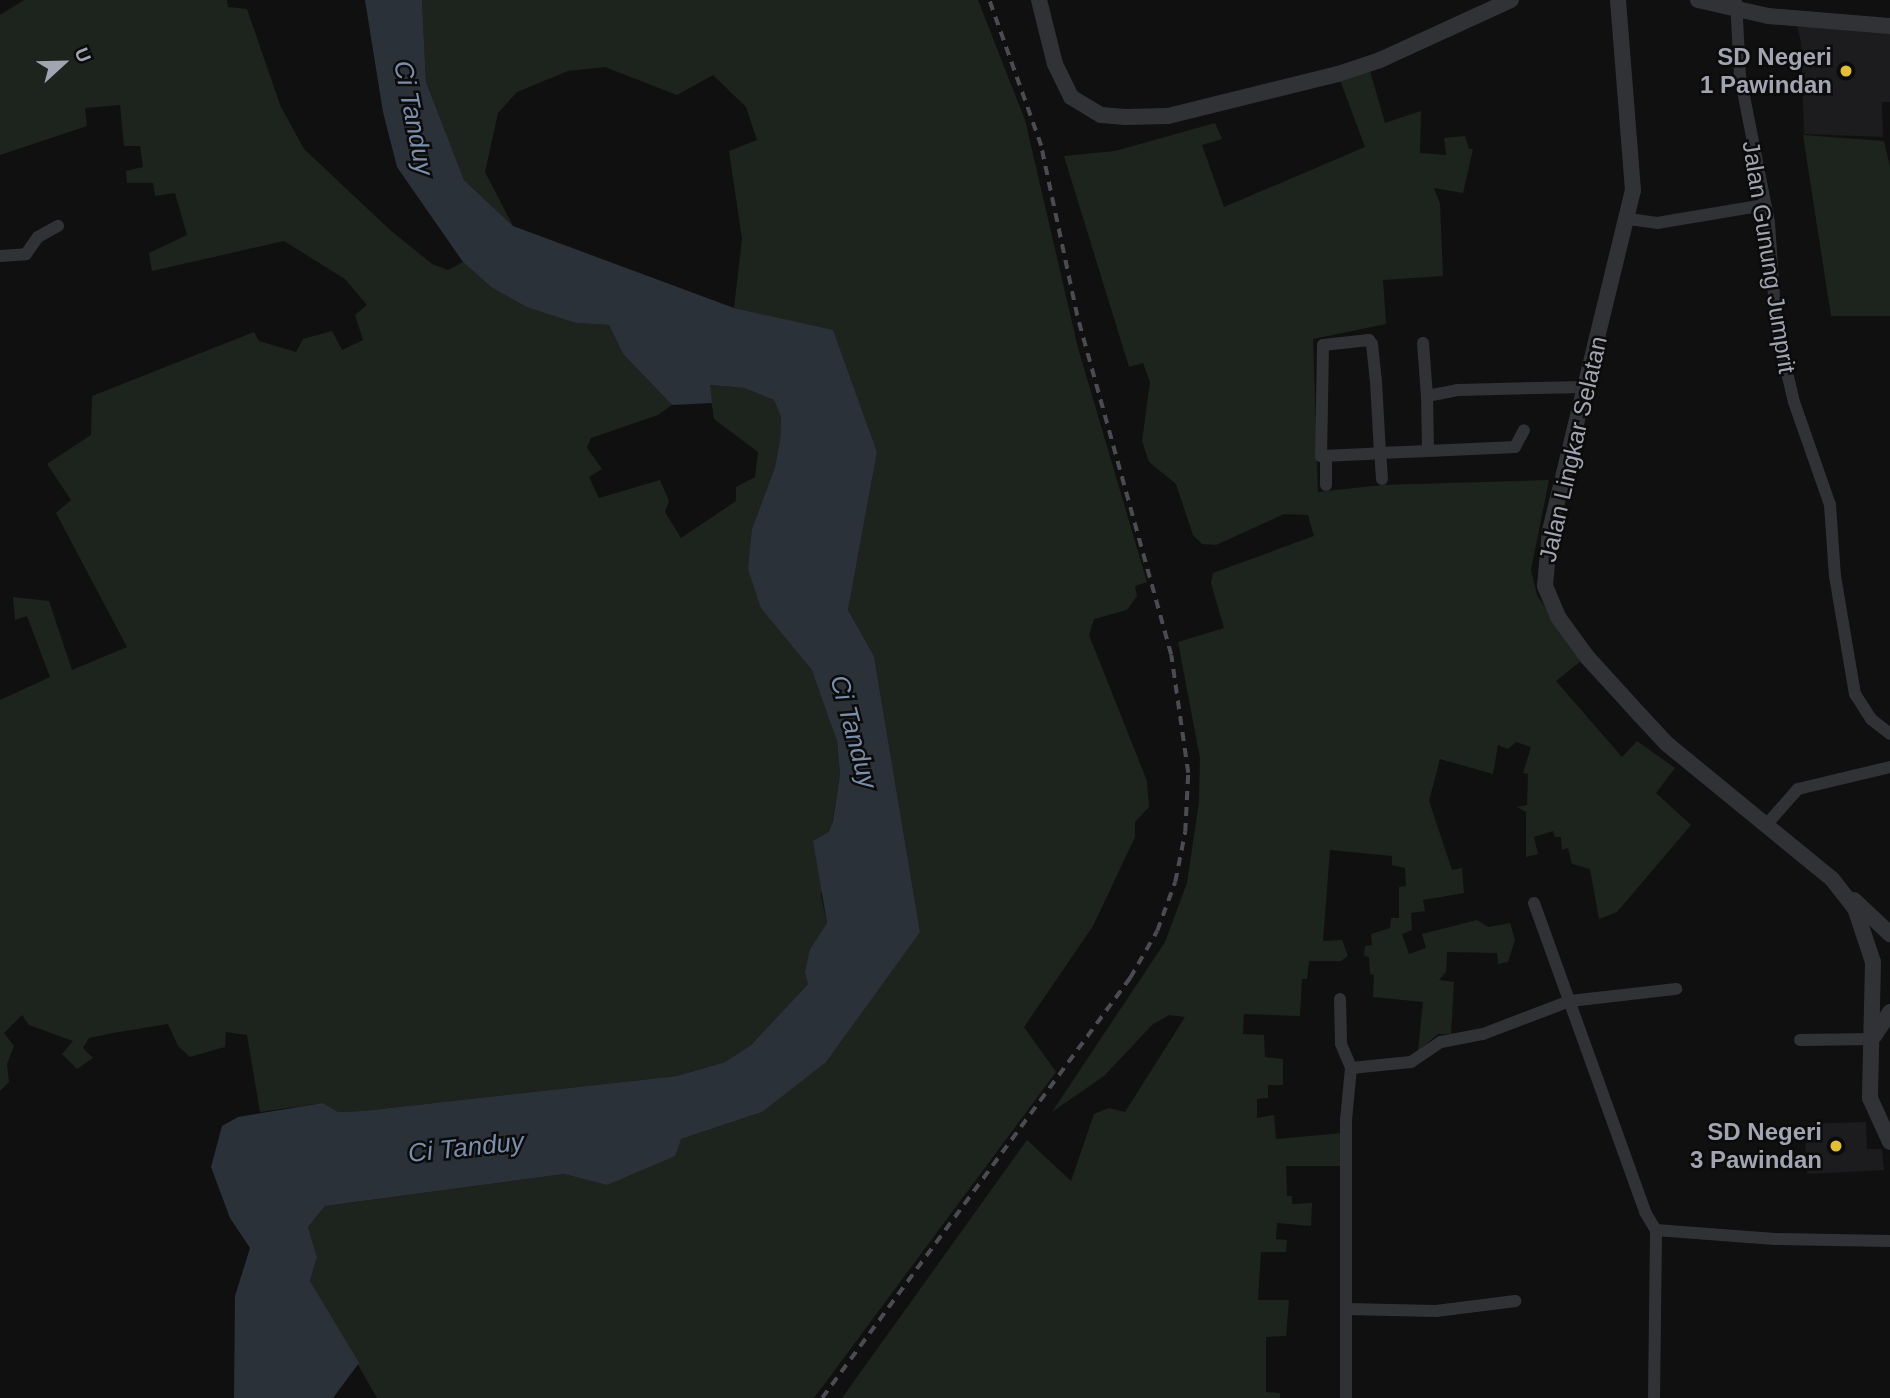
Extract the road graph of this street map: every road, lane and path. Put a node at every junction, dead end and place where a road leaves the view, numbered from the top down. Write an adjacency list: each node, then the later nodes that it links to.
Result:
1 (1039, 0): 2 (street)
2 (1511, 0)
3 (1618, 0): 8 (street, Jalan Lingkar Selatan)
4 (1698, 0): 5 (street)
5 (1736, 6): 6 (street); 7 (street, Jalan Gunung Jumprit)
6 (1890, 26)
7 (1765, 205): 8 (street); 20 (street, Jalan Gunung Jumprit)
8 (1629, 219): 12 (street, Jalan Lingkar Selatan)
9 (58, 226): 10 (street)
10 (0, 256)
11 (1423, 343): 13 (street)
12 (1584, 387): 13 (street); 22 (street, Jalan Lingkar Selatan)
13 (1427, 396): 15 (street)
14 (1524, 430): 15 (street)
15 (1428, 451): 16 (street)
16 (1380, 453): 17 (street); 17 (street); 18 (street)
17 (1326, 456): 19 (street)
18 (1382, 479)
19 (1326, 485)
20 (1890, 734)
21 (1890, 767): 22 (street)
22 (1766, 825): 23 (street, Jalan Lingkar Selatan)
23 (1844, 892): 25 (street); 30 (street, Jalan Lingkar Selatan)
24 (1534, 903): 28 (street)
25 (1890, 934)
26 (1676, 989): 28 (street)
27 (1340, 999): 32 (street)
28 (1570, 1001): 32 (street); 34 (street)
29 (1890, 1012): 30 (street)
30 (1872, 1039): 31 (street); 33 (street, Jalan Lingkar Selatan)
31 (1800, 1040)
32 (1350, 1068): 37 (street)
33 (1890, 1142)
34 (1656, 1230): 35 (street); 39 (street)
35 (1890, 1241)
36 (1515, 1301): 37 (street)
37 (1346, 1309): 38 (street)
38 (1346, 1398)
39 (1654, 1398)

